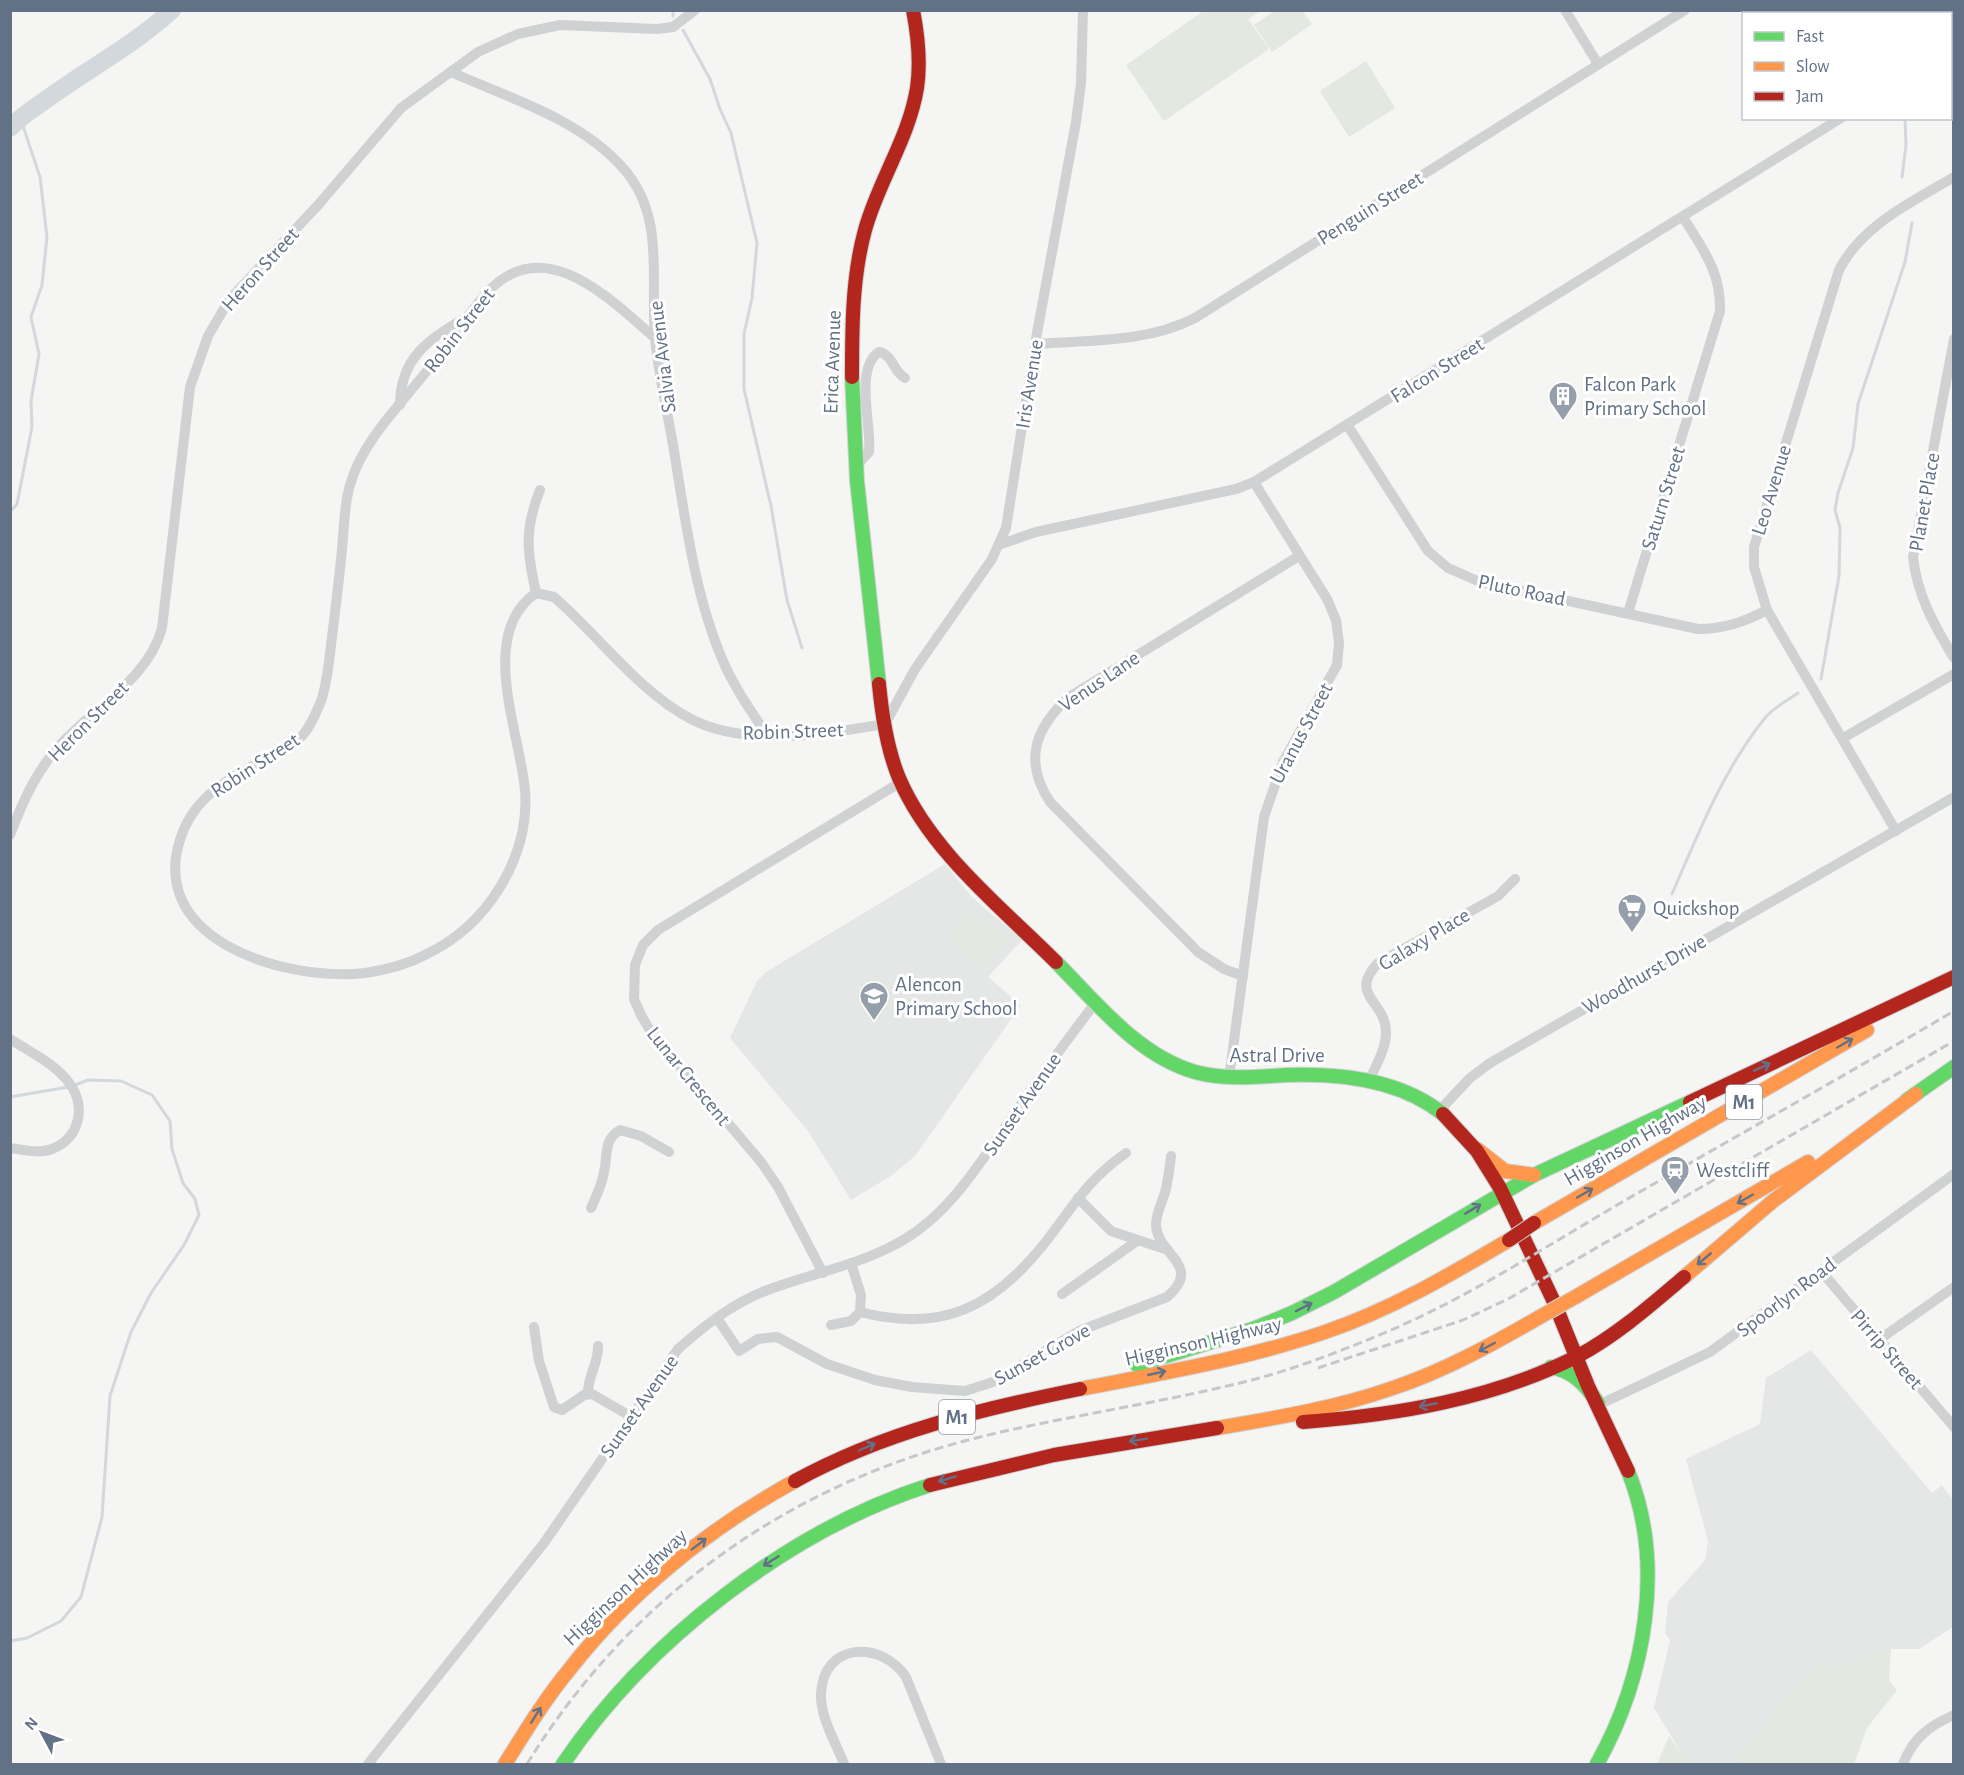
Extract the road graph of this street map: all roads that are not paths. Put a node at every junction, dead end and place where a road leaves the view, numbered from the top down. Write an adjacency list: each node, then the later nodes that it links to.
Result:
1 (695, 10): 7 (street, Heron Street)
2 (913, 10): 18 (main road, Erica Avenue)
3 (1083, 10): 14 (street, Iris Avenue)
4 (1565, 10): 6 (street)
5 (1685, 10): 6 (street, Penguin Street)
6 (1598, 64): 14 (street, Penguin Street)
7 (451, 72): 12 (street, Salvia Avenue); 34 (street, Heron Street)
8 (1833, 121): 10 (street, Falcon Street)
9 (1953, 177): 24 (street, Leo Avenue)
10 (1683, 217): 17 (street, Falcon Street); 25 (street, Saturn Street)
11 (470, 315): 12 (street, Robin Street); 16 (street, Robin Street); 16 (street)
12 (655, 338): 29 (street, Salvia Avenue)
13 (1953, 339): 26 (street, Planet Place)
14 (1035, 344): 21 (street, Iris Avenue)
15 (905, 378): 18 (street)
16 (400, 405): 23 (street, Robin Street)
17 (1348, 426): 19 (street, Falcon Street); 25 (street, Pluto Road)
18 (855, 467): 28 (main road, Erica Avenue)
19 (1254, 482): 21 (street, Falcon Street); 22 (street, Uranus Street)
20 (540, 490): 23 (street)
21 (1001, 544): 28 (street, Iris Avenue)
22 (1299, 556): 36 (street, Uranus Street); 36 (street, Venus Lane)
23 (536, 593): 29 (street, Robin Street)
24 (1767, 610): 25 (street, Pluto Road); 30 (street, Leo Avenue)
25 (1628, 613)
26 (1953, 658)
27 (1953, 674): 30 (street)
28 (885, 724): 29 (street, Robin Street); 31 (main road, Astral Drive)
29 (767, 735)
30 (1843, 738): 33 (street, Leo Avenue)
31 (901, 782): 38 (main road, Astral Drive); 59 (street, Lunar Crescent)
32 (1953, 797): 33 (street, Woodhurst Drive)
33 (1896, 831): 44 (street, Woodhurst Drive)
34 (10, 835)
35 (1515, 879): 42 (street, Galaxy Place)
36 (1243, 976): 41 (street, Uranus Street)
37 (1953, 978): 51 (main road, one-way to 37); 72 (main road, Higginson Highway / M1, one-way to 37, bridge)
38 (1096, 1002): 41 (main road, Astral Drive); 57 (street, Sunset Avenue)
39 (10, 1039): 45 (street)
40 (1953, 1067): 43 (main road)
41 (1229, 1078): 42 (main road, Astral Drive)
42 (1369, 1082): 44 (main road, Astral Drive)
43 (1916, 1094): 68 (main road, one-way to 68); 74 (main road, one-way to 74, bridge)
44 (1439, 1111): 46 (main road, Astral Drive)
45 (10, 1148)
46 (1477, 1149): 51 (main road); 52 (main road, Astral Drive)
47 (669, 1152): 54 (street)
48 (1126, 1153): 53 (street)
49 (1171, 1156): 56 (street, Sunset Grove)
50 (1953, 1174): 58 (street, Spoorlyn Road)
51 (1534, 1175): 52 (main road)
52 (1501, 1192): 68 (main road, Astral Drive); 72 (main road, one-way to 52)
53 (1078, 1198): 55 (street); 62 (street)
54 (591, 1209)
55 (1137, 1241): 56 (street); 61 (street)
56 (1168, 1250): 63 (street, Sunset Grove)
57 (851, 1263): 59 (street, Sunset Avenue); 62 (street)
58 (1821, 1271): 66 (street, Pirrip Street); 71 (street, Spoorlyn Road)
59 (824, 1273): 63 (street, Sunset Avenue)
60 (1953, 1287): 66 (street)
61 (1062, 1294)
62 (860, 1312): 64 (street)
63 (717, 1318): 73 (street, Sunset Avenue)
64 (831, 1325)
65 (534, 1327): 70 (street)
66 (1880, 1339): 75 (street, Pirrip Street)
67 (598, 1346): 70 (street)
68 (1578, 1355): 69 (main road); 71 (main road, Astral Drive)
69 (1551, 1368): 71 (main road); 74 (main road, one-way to 74)
70 (588, 1394): 73 (street)
71 (1602, 1402): 76 (main road); 76 (main road)
72 (988, 1408): 79 (main road, Higginson Highway / M1, one-way to 72)
73 (630, 1416): 78 (street, Sunset Avenue)
74 (1219, 1426): 80 (main road, one-way to 80)
75 (1953, 1427)
76 (1634, 1485): 83 (main road)
77 (1953, 1715): 84 (street)
78 (368, 1764)
79 (505, 1764)
80 (563, 1764)
81 (844, 1764): 82 (street)
82 (941, 1764)
83 (1597, 1764)
84 (1903, 1764)

